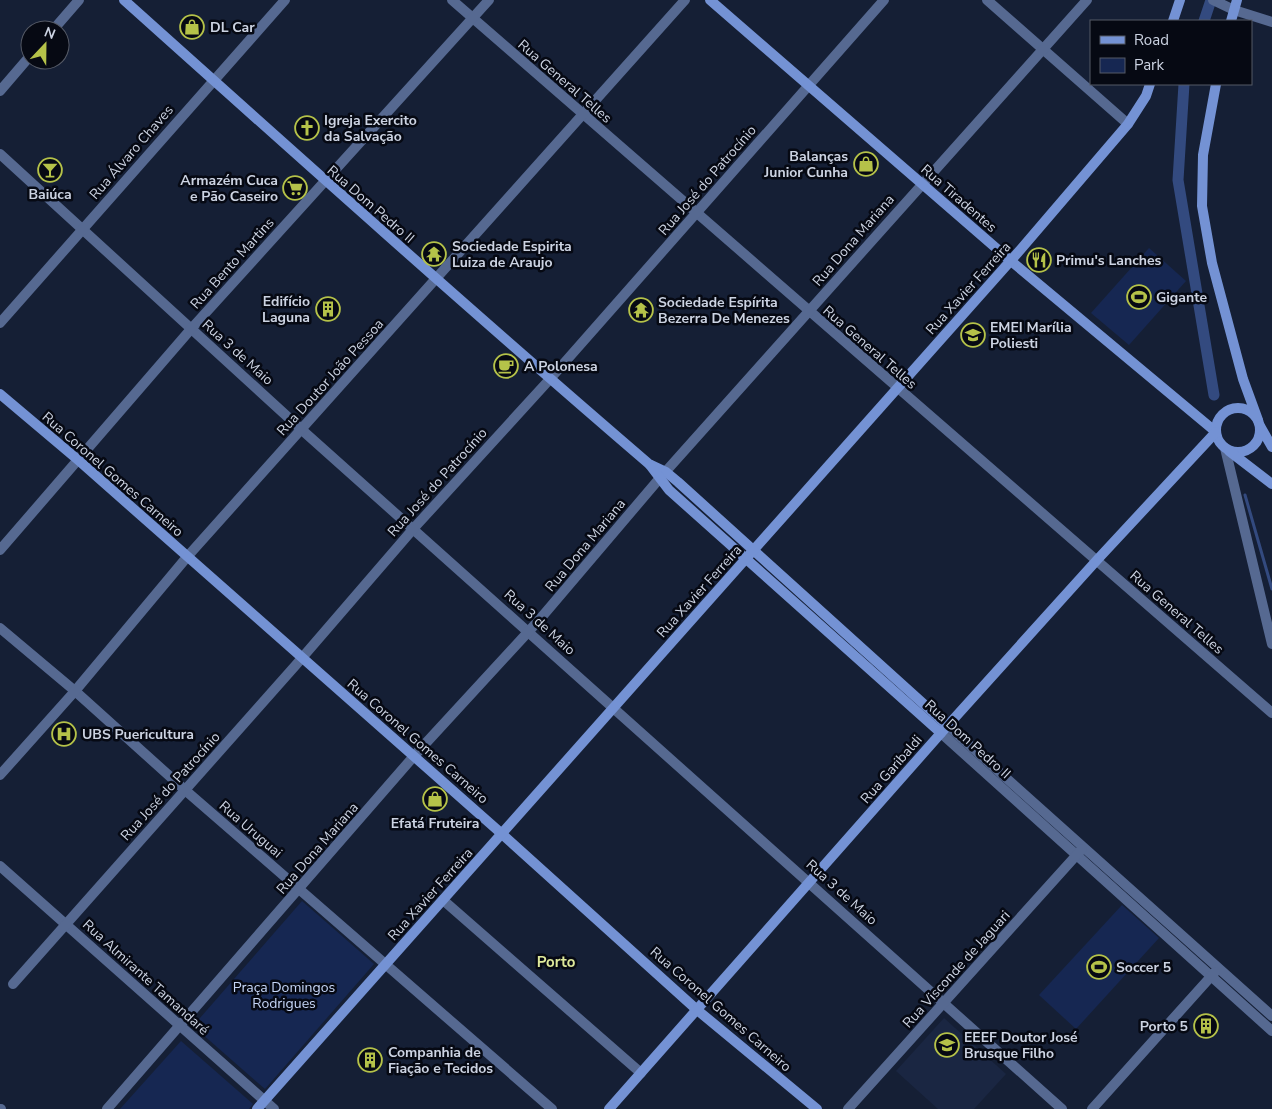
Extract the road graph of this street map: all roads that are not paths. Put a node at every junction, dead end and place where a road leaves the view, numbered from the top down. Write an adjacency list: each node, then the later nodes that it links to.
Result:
1 (79, 0): 15 (street)
2 (124, 0): 21 (street, Rua Dom Pedro II)
3 (284, 0): 21 (street, Rua Álvaro Chaves)
4 (452, 0): 14 (street, Rua General Telles)
5 (489, 0): 14 (street, Rua Bento Martins)
6 (685, 0): 26 (street, Rua Doutor João Pessoa)
7 (710, 0): 24 (street, Rua Tiradentes)
8 (884, 0): 24 (street, Rua José do Patrocínio)
9 (987, 0): 19 (street)
10 (1086, 0): 19 (street, Rua Dona Mariana)
11 (1180, 0): 16 (street)
12 (1216, 2): 13 (street)
13 (1236, 5): 17 (street); 18 (street)
14 (473, 18): 26 (street, Rua General Telles); 29 (street, Rua Bento Martins)
15 (62, 20)
16 (1173, 20)
17 (1231, 20)
18 (1272, 22)
19 (1043, 50): 27 (street); 30 (street, Rua Dona Mariana)
20 (20, 68): 25 (street)
21 (213, 80): 29 (street, Rua Dom Pedro II); 32 (street, Rua Álvaro Chaves)
22 (1150, 85): 27 (street, Rua Xavier Ferreira)
23 (1216, 85): 41 (street)
24 (808, 86): 30 (street, Rua Tiradentes); 31 (street, Rua José do Patrocínio)
25 (0, 91)
26 (582, 115): 31 (street, Rua General Telles); 34 (street, Rua Doutor João Pessoa)
27 (1128, 124): 33 (street, Rua Xavier Ferreira)
28 (0, 154): 32 (street, Rua 3 de Maio)
29 (325, 181): 34 (street, Rua Dom Pedro II); 37 (street, Rua Bento Martins)
30 (921, 184): 33 (street, Rua Tiradentes); 35 (street, Rua Dona Mariana)
31 (696, 214): 35 (street, Rua General Telles); 38 (street, Rua José do Patrocínio)
32 (82, 229): 36 (street, Rua Álvaro Chaves); 37 (street, Rua 3 de Maio)
33 (1010, 261): 39 (street, Rua Xavier Ferreira); 43 (street, Rua Tiradentes)
34 (436, 278): 38 (street, Rua Dom Pedro II); 42 (street, Rua Doutor João Pessoa)
35 (809, 311): 39 (street, Rua General Telles); 47 (street, Rua Dona Mariana)
36 (0, 323)
37 (191, 328): 42 (street, Rua 3 de Maio); 45 (street, Rua Bento Martins)
38 (550, 379): 47 (street, Rua Dom Pedro II); 50 (street, Rua José do Patrocínio)
39 (897, 389): 52 (street, Rua Xavier Ferreira); 55 (street, Rua General Telles)
40 (0, 394): 45 (street, Rua Coronel Gomes Carneiro)
41 (1259, 423): 43 (street); 43 (street); 44 (street)
42 (302, 430): 50 (street, Rua 3 de Maio); 53 (street, Rua Doutor João Pessoa)
43 (1222, 443): 46 (street, Rua Tiradentes); 55 (street, Rua Garibaldi); 58 (street)
44 (1272, 447)
45 (77, 459): 51 (street, Rua Bento Martins); 53 (street, Rua Coronel Gomes Carneiro)
46 (1253, 470): 48 (street); 49 (street, Rua Tiradentes)
47 (663, 476): 52 (street, Rua Dom Pedro II); 54 (street, Rua Dom Pedro II); 57 (street, Rua Dona Mariana)
48 (1272, 476)
49 (1272, 484)
50 (414, 528): 57 (street, Rua 3 de Maio); 59 (street, Rua José do Patrocínio)
51 (0, 550)
52 (754, 550): 54 (street, Rua Xavier Ferreira); 61 (street, Rua Dom Pedro II)
53 (187, 557): 59 (street, Rua Coronel Gomes Carneiro); 60 (street, Rua Doutor João Pessoa)
54 (746, 559): 61 (street, Rua Dom Pedro II); 62 (street, Rua Xavier Ferreira)
55 (1096, 560): 63 (street, Rua General Telles); 64 (street, Rua Garibaldi)
56 (0, 628): 60 (street, Rua Uruguai)
57 (529, 631): 62 (street, Rua 3 de Maio); 65 (street, Rua Dona Mariana)
58 (1272, 644)
59 (302, 658): 65 (street, Rua Coronel Gomes Carneiro); 67 (street, Rua José do Patrocínio)
60 (75, 691): 66 (street, Rua Doutor João Pessoa); 67 (street, Rua Uruguai)
61 (914, 702): 64 (street, Rua Dom Pedro II)
62 (614, 708): 68 (street, Rua Xavier Ferreira); 71 (street, Rua 3 de Maio)
63 (1272, 713)
64 (944, 730): 69 (street, Rua Dom Pedro II); 71 (street, Rua Garibaldi)
65 (414, 756): 68 (street, Rua Coronel Gomes Carneiro); 72 (street, Rua Dona Mariana)
66 (0, 775)
67 (185, 790): 72 (street, Rua Uruguai); 74 (street, Rua José do Patrocínio)
68 (502, 834): 73 (street, Rua Xavier Ferreira); 79 (street, Rua Coronel Gomes Carneiro)
69 (1080, 851): 76 (street, Rua Dom Pedro II); 78 (street, Rua Visconde de Jaguari)
70 (0, 866): 74 (street, Rua Almirante Tamandaré)
71 (811, 882): 78 (street, Rua 3 de Maio); 79 (street, Rua Garibaldi)
72 (300, 889): 75 (street, Rua Uruguai); 81 (street, Rua Dona Mariana)
73 (443, 900): 75 (street, Rua Xavier Ferreira); 83 (street)
74 (66, 924): 77 (street, Rua José do Patrocínio); 81 (street, Rua Almirante Tamandaré)
75 (386, 964): 84 (street, Rua Xavier Ferreira); 88 (street, Rua Uruguai)
76 (1215, 972): 80 (street, Rua Dom Pedro II); 82 (street, Rua Dom Pedro II); 93 (street)
77 (13, 984)
78 (944, 1003): 91 (street, Rua Visconde de Jaguari); 92 (street, Rua 3 de Maio)
79 (696, 1009): 83 (street, Rua Garibaldi); 90 (street, Rua Coronel Gomes Carneiro)
80 (1272, 1016)
81 (180, 1026): 84 (street, Rua Almirante Tamandaré); 85 (street, Rua Dona Mariana)
82 (1272, 1031)
83 (641, 1073): 89 (street, Rua Garibaldi)
84 (265, 1101): 86 (street, Rua Xavier Ferreira); 87 (street, Rua Almirante Tamandaré)
85 (108, 1109)
86 (257, 1109)
87 (274, 1109)
88 (552, 1109)
89 (609, 1109)
90 (817, 1109)
91 (848, 1109)
92 (1062, 1109)
93 (1092, 1109)

